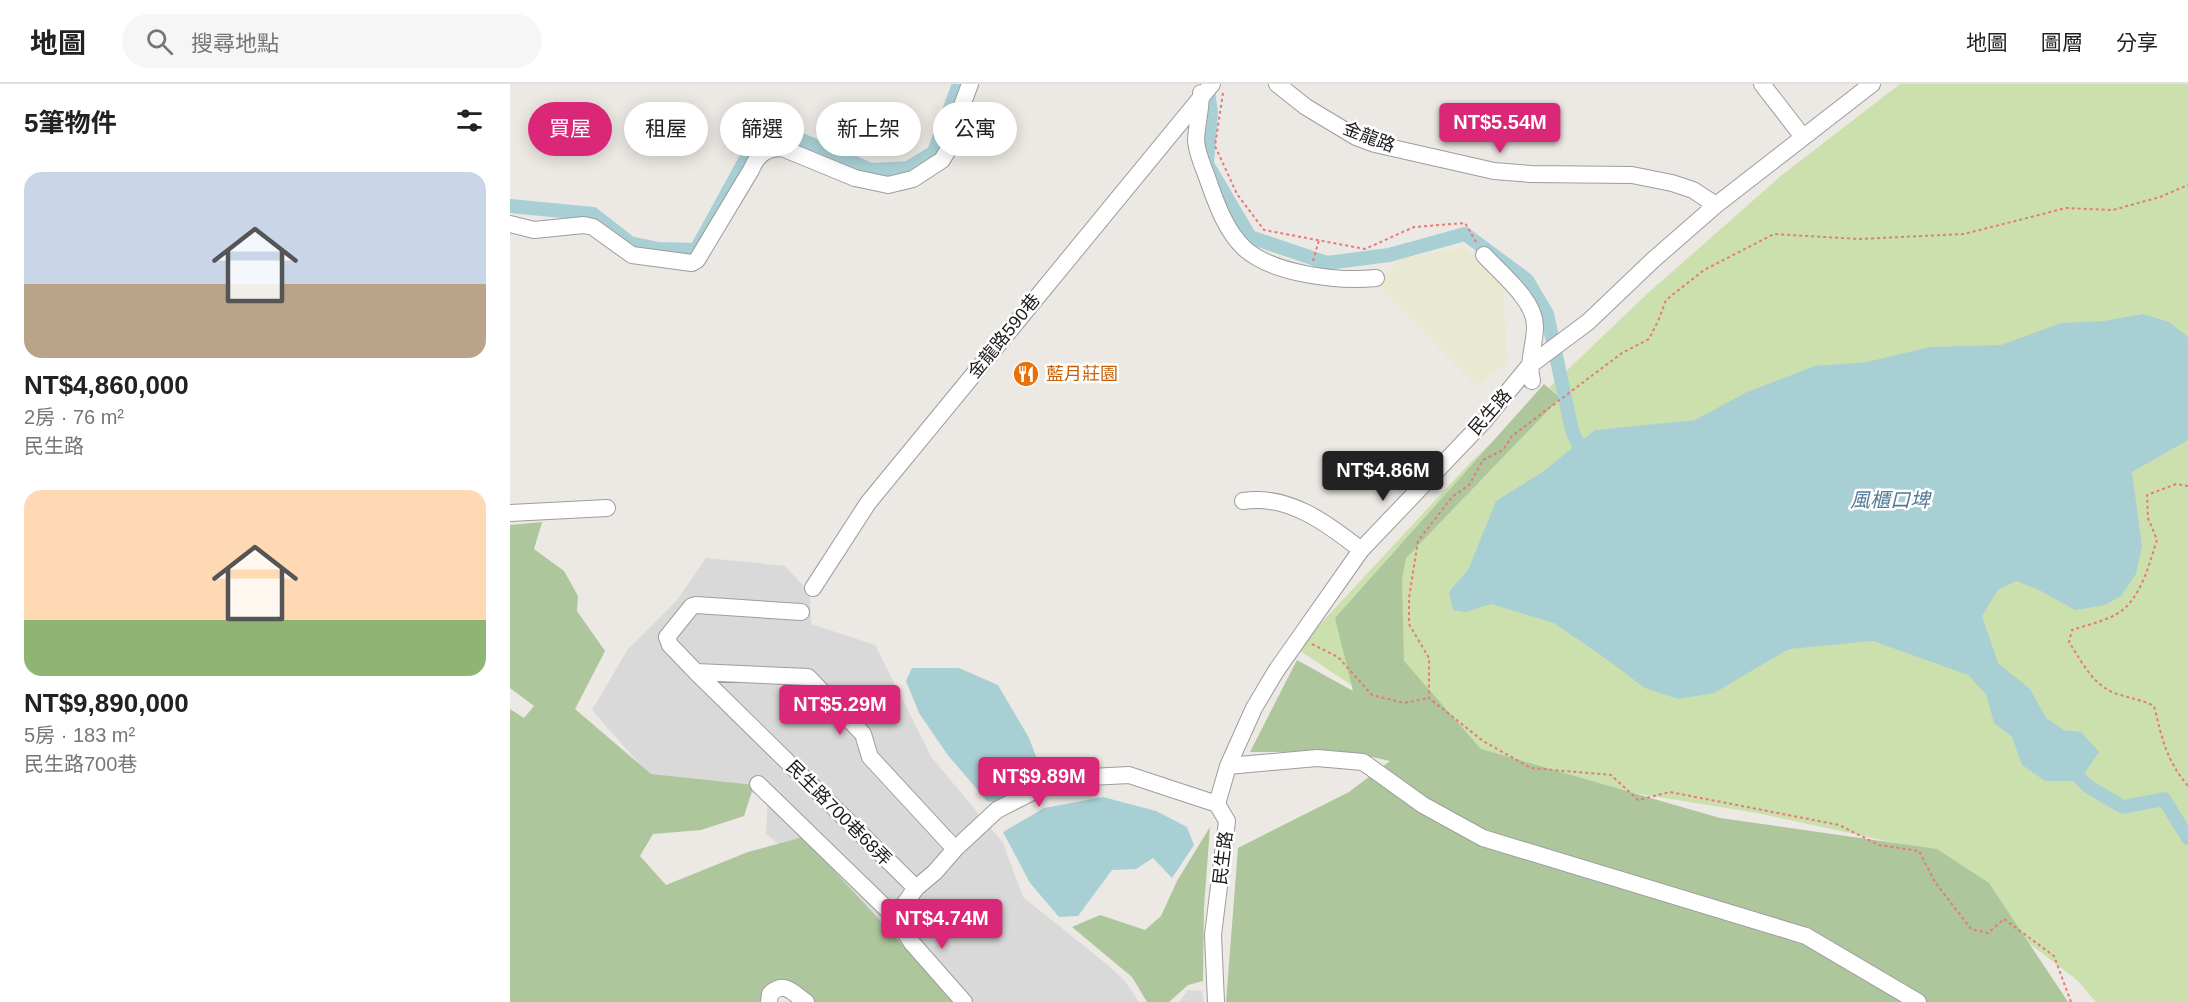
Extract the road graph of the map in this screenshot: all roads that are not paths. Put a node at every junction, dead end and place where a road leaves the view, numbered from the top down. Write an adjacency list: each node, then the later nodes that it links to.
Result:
1 (970, 84): 8 (street)
2 (1277, 84): 7 (street, 金龍路)
3 (1762, 84): 6 (street)
4 (1872, 84): 6 (street, 民生路)
5 (1205, 89): 10 (street); 16 (street, 金龍路590巷)
6 (1803, 136): 7 (street, 民生路)
7 (1716, 205): 11 (street, 民生路)
8 (510, 224)
9 (1484, 255): 11 (street)
10 (1376, 278)
11 (1531, 374): 15 (street, 民生路)
12 (1243, 501): 15 (street)
13 (607, 508): 14 (street)
14 (510, 513)
15 (1360, 550): 19 (street, 民生路)
16 (813, 588)
17 (801, 612): 18 (street, 民生路700巷68弄)
18 (696, 672): 22 (street); 23 (street, 民生路700巷68弄)
19 (1228, 766): 21 (street, 民生路); 29 (street)
20 (758, 784): 24 (street)
21 (1217, 804): 22 (street); 28 (street, 民生路)
22 (955, 849): 23 (street)
23 (916, 888): 24 (street)
24 (895, 917): 27 (street)
25 (769, 1002): 26 (street)
26 (806, 1002)
27 (964, 1002)
28 (1216, 1002)
29 (1918, 1002)

